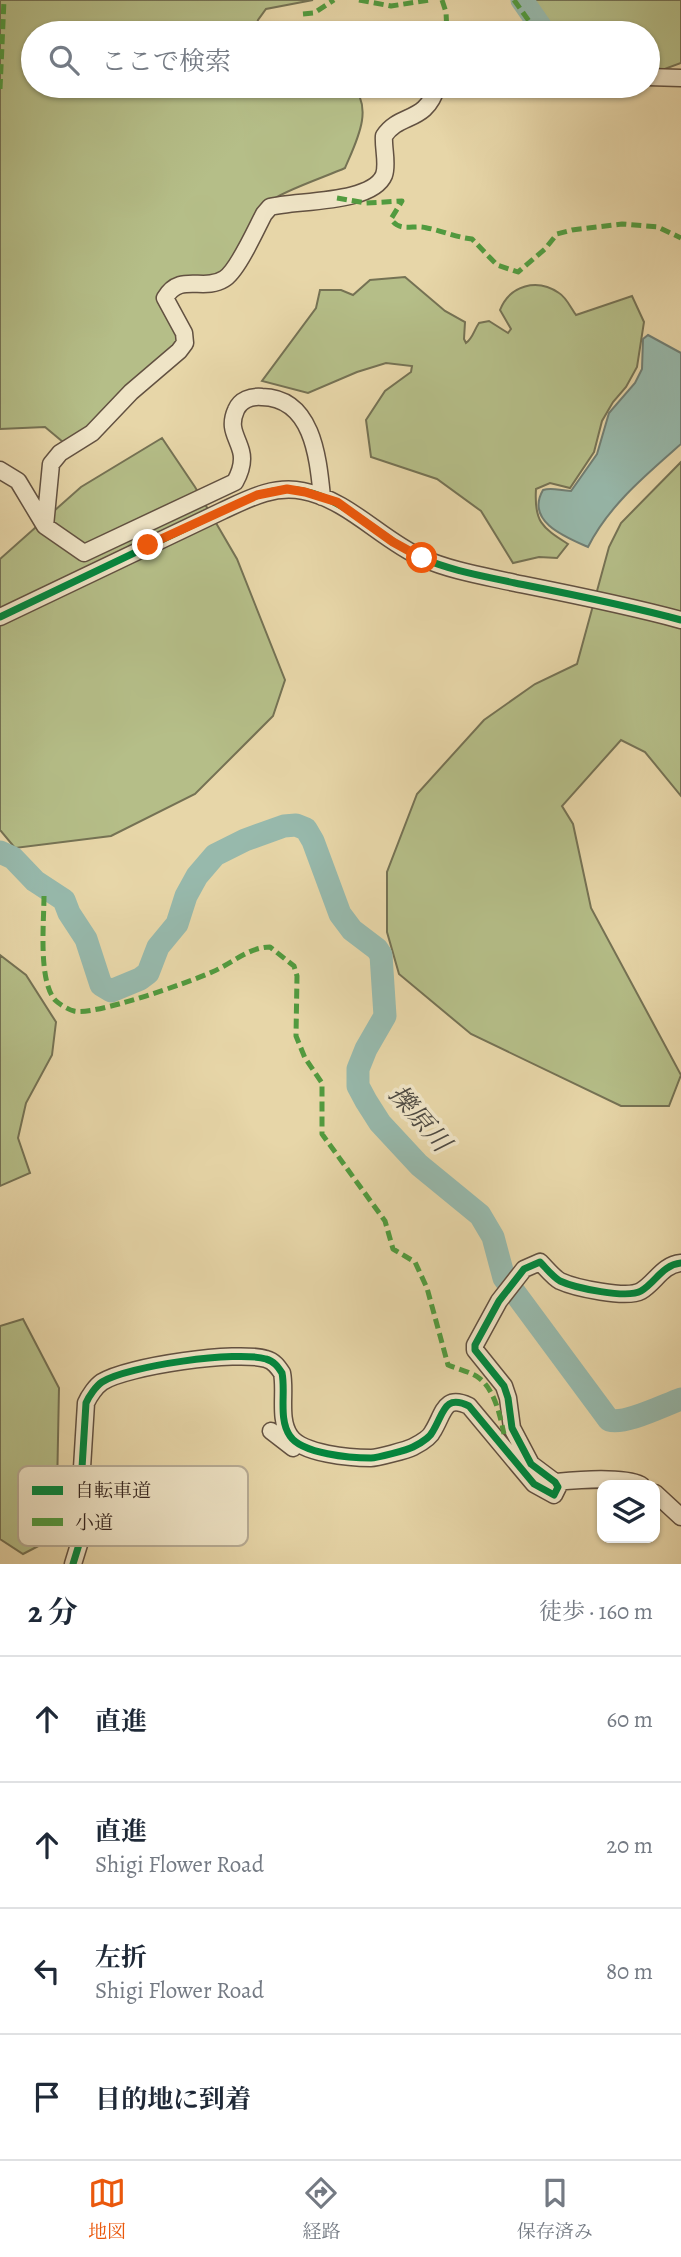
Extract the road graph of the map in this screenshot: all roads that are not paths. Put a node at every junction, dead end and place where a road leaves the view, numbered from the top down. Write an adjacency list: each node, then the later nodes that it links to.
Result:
1 (660, 77): 2 (street)
2 (681, 78)
3 (432, 98): 6 (street)
4 (0, 470): 6 (street)
5 (322, 497): 6 (street); 7 (street); 8 (street)
6 (45, 526)
7 (0, 617)
8 (681, 621)
9 (681, 1263): 14 (street)
10 (271, 1431): 11 (street)
11 (335, 1455): 12 (street); 14 (street)
12 (82, 1466)
13 (597, 1481): 14 (street)
14 (555, 1482)
15 (660, 1498): 16 (street)
16 (681, 1517)
17 (79, 1546): 18 (street)
18 (73, 1564)

